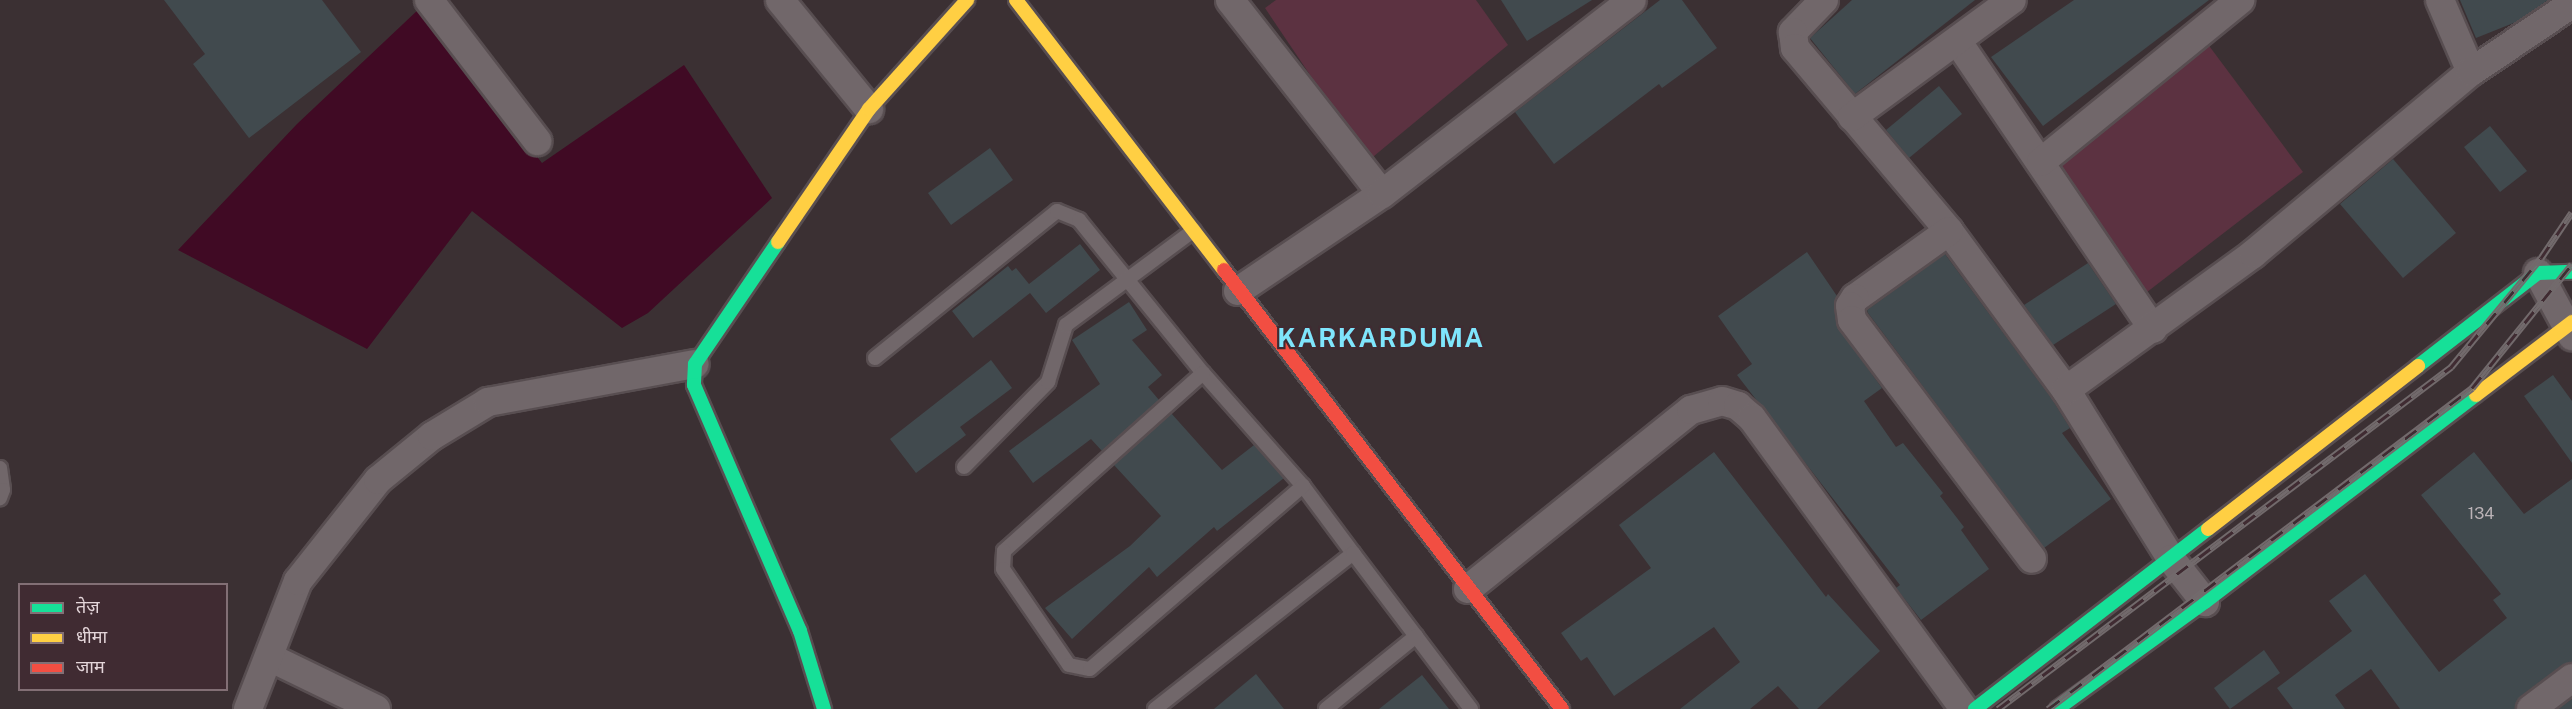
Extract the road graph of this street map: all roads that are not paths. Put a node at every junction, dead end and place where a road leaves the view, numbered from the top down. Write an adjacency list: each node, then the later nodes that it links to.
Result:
1 (429, 0): 16 (street)
2 (780, 0): 14 (street)
3 (968, 0): 14 (street)
4 (1016, 0): 19 (street)
5 (1231, 0): 18 (street)
6 (1632, 0): 18 (street)
7 (1824, 0): 15 (street)
8 (2012, 0): 12 (street)
9 (2240, 0): 17 (street)
10 (2440, 0): 13 (street)
11 (2572, 3): 13 (street)
12 (1958, 42): 15 (street); 17 (street)
13 (2471, 72): 25 (street)
14 (869, 109): 28 (street)
15 (1852, 117): 20 (street)
16 (537, 141)
17 (2041, 162): 25 (street)
18 (1382, 194): 24 (street)
19 (1194, 231): 23 (lane); 24 (street)
20 (1949, 231): 30 (street); 36 (street)
21 (2572, 272): 22 (street)
22 (2538, 273): 26 (street); 37 (street)
23 (1127, 280): 27 (lane); 29 (lane); 31 (lane)
24 (1238, 291): 38 (street)
25 (2153, 329): 30 (street)
26 (2570, 329): 39 (street)
27 (875, 358)
28 (695, 364): 41 (street); 45 (street)
29 (1203, 373): 33 (lane); 33 (lane)
30 (2066, 390): 37 (street)
31 (964, 467)
32 (0, 468): 34 (lane)
33 (1303, 486): 35 (lane)
34 (0, 498)
35 (1353, 553): 40 (lane); 46 (lane)
36 (2032, 559)
37 (2170, 559): 39 (street); 51 (street)
38 (1468, 589): 49 (street); 50 (street)
39 (2205, 602): 52 (street)
40 (1416, 636): 47 (lane); 48 (lane)
41 (269, 657): 43 (street); 44 (street)
42 (2572, 678): 53 (street)
43 (248, 709)
44 (376, 709)
45 (824, 709)
46 (1155, 709)
47 (1326, 709)
48 (1471, 709)
49 (1562, 709)
50 (1964, 709)
51 (1975, 709)
52 (2057, 709)
53 (2531, 709)

